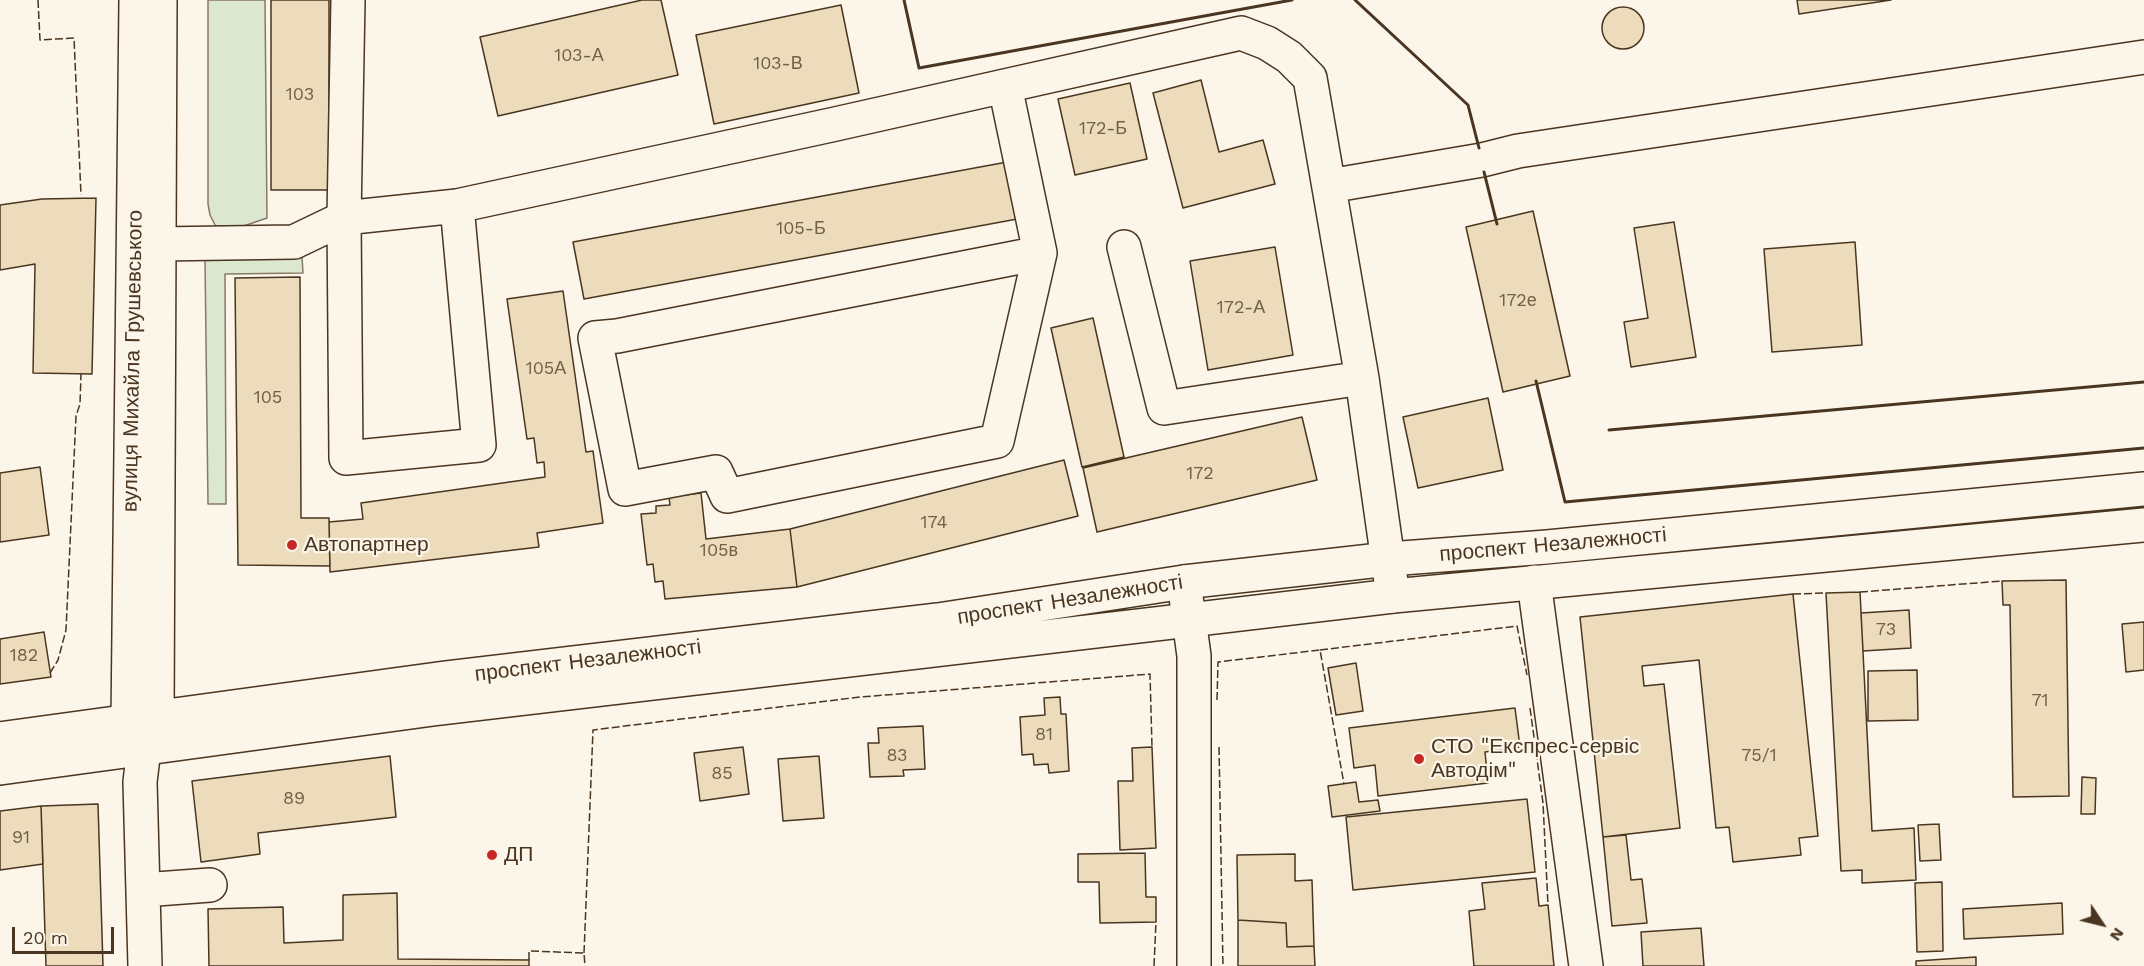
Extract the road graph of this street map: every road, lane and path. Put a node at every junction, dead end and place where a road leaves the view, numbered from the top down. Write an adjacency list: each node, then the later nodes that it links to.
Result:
1 (136, 0): 20 (main road, вулиця Михайла Грушевського)
2 (160, 0): 9 (main road, вулиця Михайла Грушевського)
3 (348, 0): 8 (main road)
4 (2144, 57): 6 (main road)
5 (1005, 86): 6 (main road); 7 (main road); 11 (main road)
6 (1329, 186): 12 (main road)
7 (457, 206): 8 (main road); 8 (main road)
8 (344, 218): 9 (main road)
9 (158, 244): 20 (main road, вулиця Михайла Грушевського)
10 (1124, 248): 12 (main road)
11 (1040, 253): 11 (main road)
12 (1362, 378): 15 (main road)
13 (2144, 489): 15 (main road, проспект Незалежності)
14 (2144, 525): 17 (main road, проспект Незалежності)
15 (1389, 559): 16 (main road, проспект Незалежності); 18 (main road)
16 (1184, 582): 19 (main road); 20 (main road, проспект Незалежності)
17 (1534, 582): 18 (main road, проспект Незалежності); 27 (main road)
18 (1393, 596): 19 (main road, проспект Незалежності)
19 (1190, 619): 20 (main road, проспект Незалежності); 26 (main road)
20 (143, 729): 21 (main road, проспект Незалежності); 22 (main road, проспект Незалежності); 24 (main road, вулиця Михайла Грушевського)
21 (0, 739)
22 (0, 768)
23 (210, 885): 24 (main road)
24 (143, 890): 25 (main road, вулиця Михайла Грушевського)
25 (145, 966)
26 (1194, 966)
27 (1586, 966)

